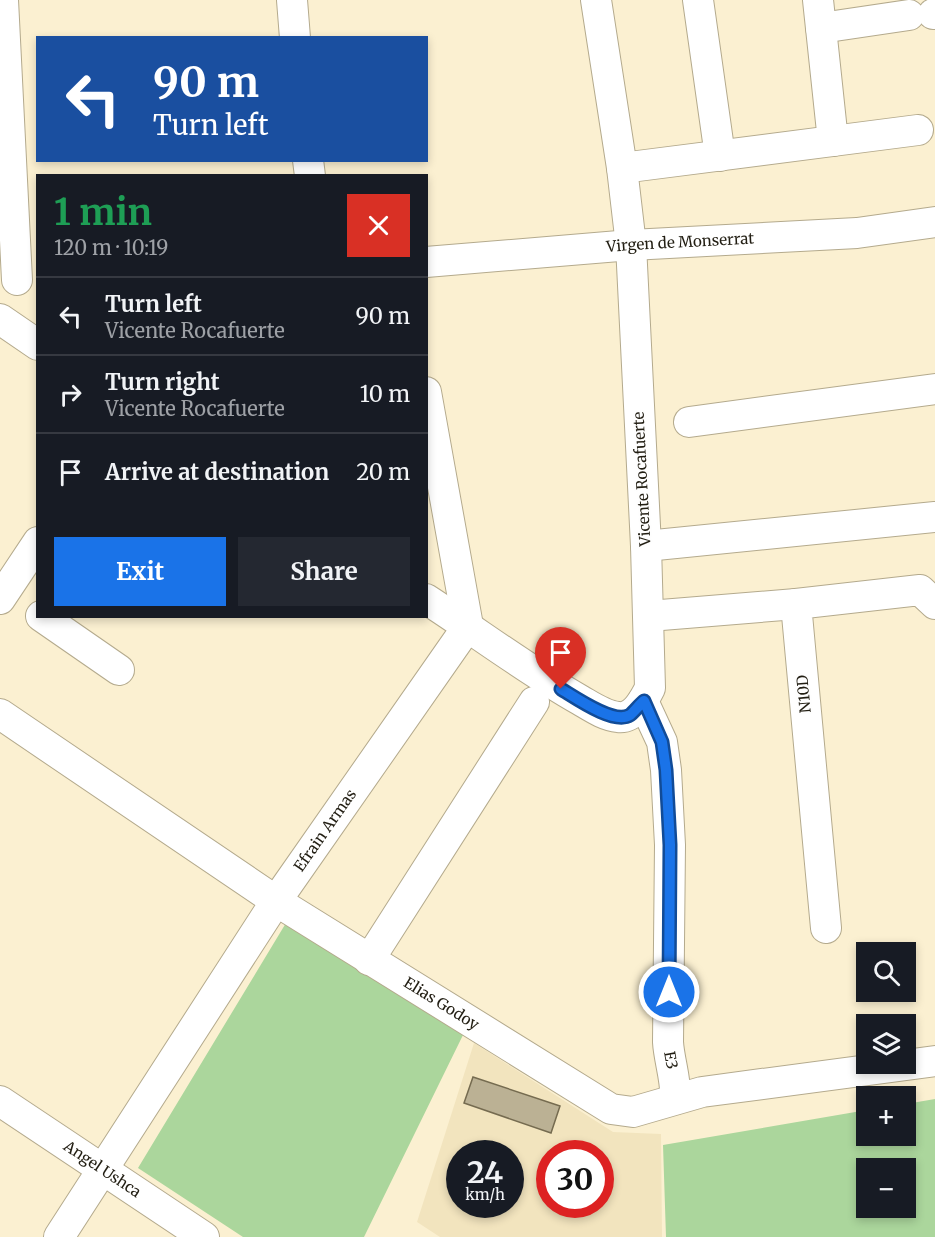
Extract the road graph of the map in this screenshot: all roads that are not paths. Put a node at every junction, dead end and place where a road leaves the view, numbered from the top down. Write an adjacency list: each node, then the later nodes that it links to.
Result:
1 (3, 0): 15 (street)
2 (292, 0): 7 (street)
3 (596, 0): 11 (street, Vicente Rocafuerte)
4 (698, 0): 10 (street)
5 (819, 14): 6 (street); 9 (street)
6 (926, 14)
7 (295, 36)
8 (918, 130): 9 (street)
9 (833, 141): 10 (street)
10 (720, 156): 11 (street)
11 (622, 168): 13 (street, Vicente Rocafuerte)
12 (935, 222): 13 (street, Virgen de Monserrat)
13 (631, 245): 14 (street, Virgen de Monserrat); 23 (street, Vicente Rocafuerte)
14 (428, 262)
15 (18, 281)
16 (0, 319): 17 (street)
17 (36, 344)
18 (935, 389): 20 (street)
19 (428, 403): 31 (street)
20 (689, 422)
21 (935, 517): 23 (street)
22 (36, 545): 24 (street)
23 (646, 546): 29 (street, Vicente Rocafuerte)
24 (2, 595): 28 (street)
25 (428, 600): 31 (street)
26 (796, 604): 27 (street); 29 (street); 37 (street, N10D)
27 (935, 604)
28 (36, 613)
29 (649, 616): 33 (street, Vicente Rocafuerte)
30 (43, 618): 32 (street)
31 (468, 626): 33 (street); 36 (street, Efrain Armas)
32 (119, 670)
33 (644, 701): 40 (street, E3)
34 (534, 702): 38 (street)
35 (0, 714): 36 (street, Elias Godoy)
36 (276, 901): 38 (street, Elias Godoy); 42 (street, Efrain Armas)
37 (826, 928)
38 (369, 960): 40 (street, Elias Godoy)
39 (935, 1061): 40 (street, Elias Godoy)
40 (675, 1099)
41 (0, 1101): 42 (street, Angel Ushca)
42 (103, 1170): 43 (street, Efrain Armas); 44 (street, Angel Ushca)
43 (59, 1237)
44 (204, 1237)

